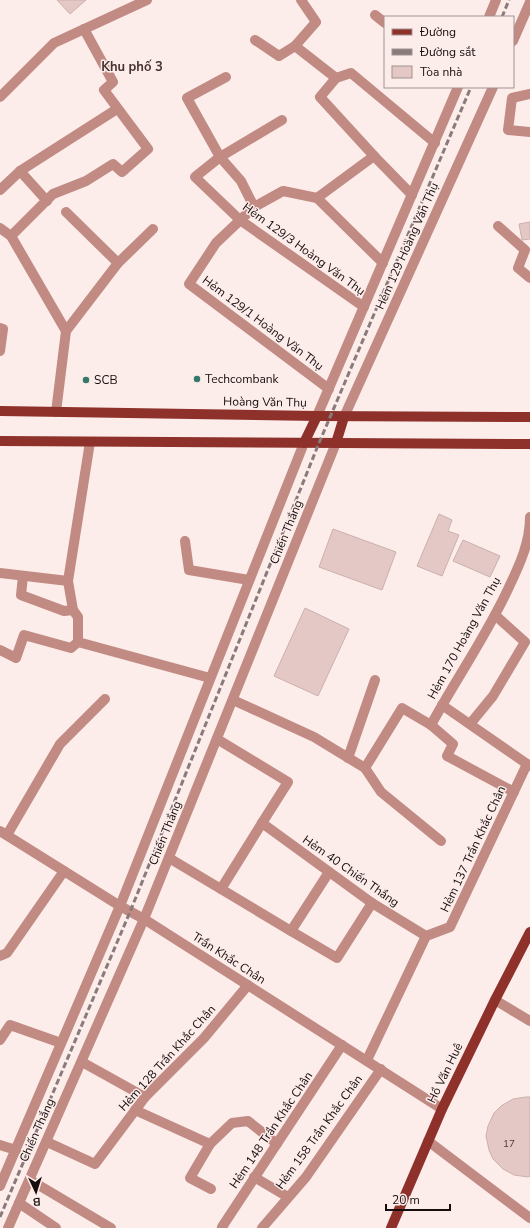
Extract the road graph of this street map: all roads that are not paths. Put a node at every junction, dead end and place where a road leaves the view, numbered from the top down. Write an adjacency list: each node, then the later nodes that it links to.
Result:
1 (147, 0): 8 (street)
2 (301, 0): 11 (street)
3 (496, 0): 6 (street)
4 (530, 2): 9 (street)
5 (375, 15): 7 (street)
6 (489, 16)
7 (384, 22)
8 (84, 29): 17 (street); 18 (street)
9 (514, 39)
10 (255, 40): 11 (street)
11 (295, 46): 13 (street)
12 (226, 77): 23 (street)
13 (336, 78): 21 (street); 22 (street)
14 (458, 88): 21 (street, Hẻm 129 Hoàng Văn Thụ)
15 (493, 88): 47 (street, Hẻm 129 Hoàng Văn Thụ)
16 (530, 94): 20 (street)
17 (0, 97)
18 (118, 109): 24 (street); 28 (street)
19 (282, 120): 23 (street)
20 (530, 132)
21 (435, 144): 26 (street, Hẻm 129 Hoàng Văn Thụ)
22 (374, 156): 26 (street); 27 (street)
23 (220, 157): 29 (street); 31 (street, Hẻm 129/3 Hoàng Văn Thụ)
24 (20, 171): 25 (street); 28 (street)
25 (0, 190)
26 (412, 195): 37 (street, Hẻm 129 Hoàng Văn Thụ)
27 (317, 198): 29 (street); 37 (street)
28 (47, 201): 35 (street)
29 (254, 207): 31 (street)
30 (66, 212): 36 (street)
31 (240, 220): 39 (street, Hẻm 129/3 Hoàng Văn Thụ); 43 (street, Hẻm 129/1 Hoàng Văn Thụ)
32 (498, 226): 38 (street)
33 (0, 228): 35 (street)
34 (153, 229): 36 (street)
35 (11, 236): 41 (street)
36 (118, 263): 41 (street)
37 (383, 263): 39 (street, Hẻm 129 Hoàng Văn Thụ)
38 (530, 278)
39 (364, 307): 43 (street, Hẻm 129 Hoàng Văn Thụ)
40 (0, 328): 42 (street)
41 (66, 331): 45 (street)
42 (0, 351)
43 (329, 389): 46 (street, Hẻm 129 Hoàng Văn Thụ)
44 (0, 411): 45 (main road, Hoàng Văn Thụ)
45 (56, 412): 46 (main road, Hoàng Văn Thụ)
46 (317, 416): 47 (main road, Hoàng Văn Thụ); 51 (main road)
47 (344, 416): 48 (main road, Hoàng Văn Thụ); 52 (main road)
48 (530, 417)
49 (0, 441): 50 (main road)
50 (90, 442): 51 (main road); 60 (street)
51 (304, 443): 52 (main road); 59 (street, Chiến Thắng)
52 (336, 443): 53 (main road); 69 (street, Chiến Thắng)
53 (530, 444)
54 (530, 517): 56 (street, Hẻm 170 Hoàng Văn Thụ)
55 (185, 542): 59 (street)
56 (526, 560): 62 (street, Hẻm 170 Hoàng Văn Thụ)
57 (0, 573): 58 (street)
58 (23, 576): 60 (street); 61 (street)
59 (249, 580): 66 (street, Chiến Thắng)
60 (68, 581): 61 (street)
61 (73, 610): 64 (street)
62 (495, 615): 63 (street); 70 (street, Hẻm 170 Hoàng Văn Thụ)
63 (528, 640): 71 (street)
64 (78, 642): 65 (street); 66 (street)
65 (0, 650)
66 (210, 678): 86 (street, Chiến Thắng)
67 (375, 680): 74 (street)
68 (105, 699): 79 (street)
69 (233, 700): 73 (street, Chiến Thắng); 74 (street)
70 (442, 704): 71 (street); 72 (street, Hẻm 170 Hoàng Văn Thụ)
71 (470, 724): 75 (street)
72 (431, 725): 76 (street); 77 (street)
73 (217, 739): 78 (street); 81 (street, Chiến Thắng)
74 (348, 758): 76 (street)
75 (529, 765): 77 (street, Hẻm 137 Trần Khắc Chân)
76 (365, 768): 80 (street)
77 (514, 792): 90 (street, Hẻm 137 Trần Khắc Chân)
78 (262, 823): 83 (street, Hẻm 40 Chiến Thắng); 84 (street)
79 (4, 833): 82 (street, Trần Khắc Chân)
80 (441, 841)
81 (169, 858): 84 (street); 87 (street, Chiến Thắng)
82 (64, 871): 86 (street, Trần Khắc Chân); 91 (street)
83 (329, 872): 85 (street, Hẻm 40 Chiến Thắng); 88 (street)
84 (221, 889): 88 (street)
85 (372, 903): 88 (street); 90 (street, Hẻm 40 Chiến Thắng)
86 (120, 906): 87 (street, Trần Khắc Chân); 96 (street, Chiến Thắng)
87 (144, 919): 92 (street, Trần Khắc Chân); 99 (street, Chiến Thắng)
88 (291, 931)
89 (530, 932): 93 (main road, Hồ Văn Huê)
90 (426, 936): 98 (street)
91 (0, 956)
92 (248, 985): 97 (street, Trần Khắc Chân); 101 (street, Hẻm 128 Trần Khắc Chân)
93 (494, 1000): 94 (street); 102 (main road, Hồ Văn Huê)
94 (530, 1021)
95 (0, 1040): 96 (street)
96 (61, 1043): 109 (street, Chiến Thắng)
97 (342, 1045): 98 (street, Trần Khắc Chân); 107 (street, Hẻm 148 Trần Khắc Chân)
98 (366, 1060): 100 (street, Trần Khắc Chân)
99 (82, 1062): 101 (street); 105 (street, Chiến Thắng)
100 (381, 1069): 102 (street, Trần Khắc Chân); 114 (street, Hẻm 158 Trần Khắc Chân)
101 (145, 1097): 103 (street, Hẻm 128 Trần Khắc Chân)
102 (442, 1109): 104 (main road, Hồ Văn Huê)
103 (135, 1110): 105 (street, Hẻm 128 Trần Khắc Chân); 106 (street)
104 (428, 1141): 116 (street); 122 (main road, Hồ Văn Huê)
105 (47, 1142): 111 (street, Chiến Thắng)
106 (210, 1144): 107 (street); 113 (street)
107 (277, 1144): 110 (street, Hẻm 148 Trần Khắc Chân)
108 (0, 1145): 109 (street)
109 (16, 1150): 112 (street, Chiến Thắng)
110 (254, 1178): 114 (street); 120 (street, Hẻm 148 Trần Khắc Chân)
111 (30, 1180): 115 (street, Chiến Thắng); 119 (street)
112 (0, 1186)
113 (211, 1189)
114 (288, 1197): 121 (street, Hẻm 158 Trần Khắc Chân)
115 (19, 1203): 117 (street, Chiến Thắng); 118 (street)
116 (530, 1218)
117 (8, 1228)
118 (56, 1228)
119 (111, 1228)
120 (223, 1228)
121 (262, 1228)
122 (391, 1228)

